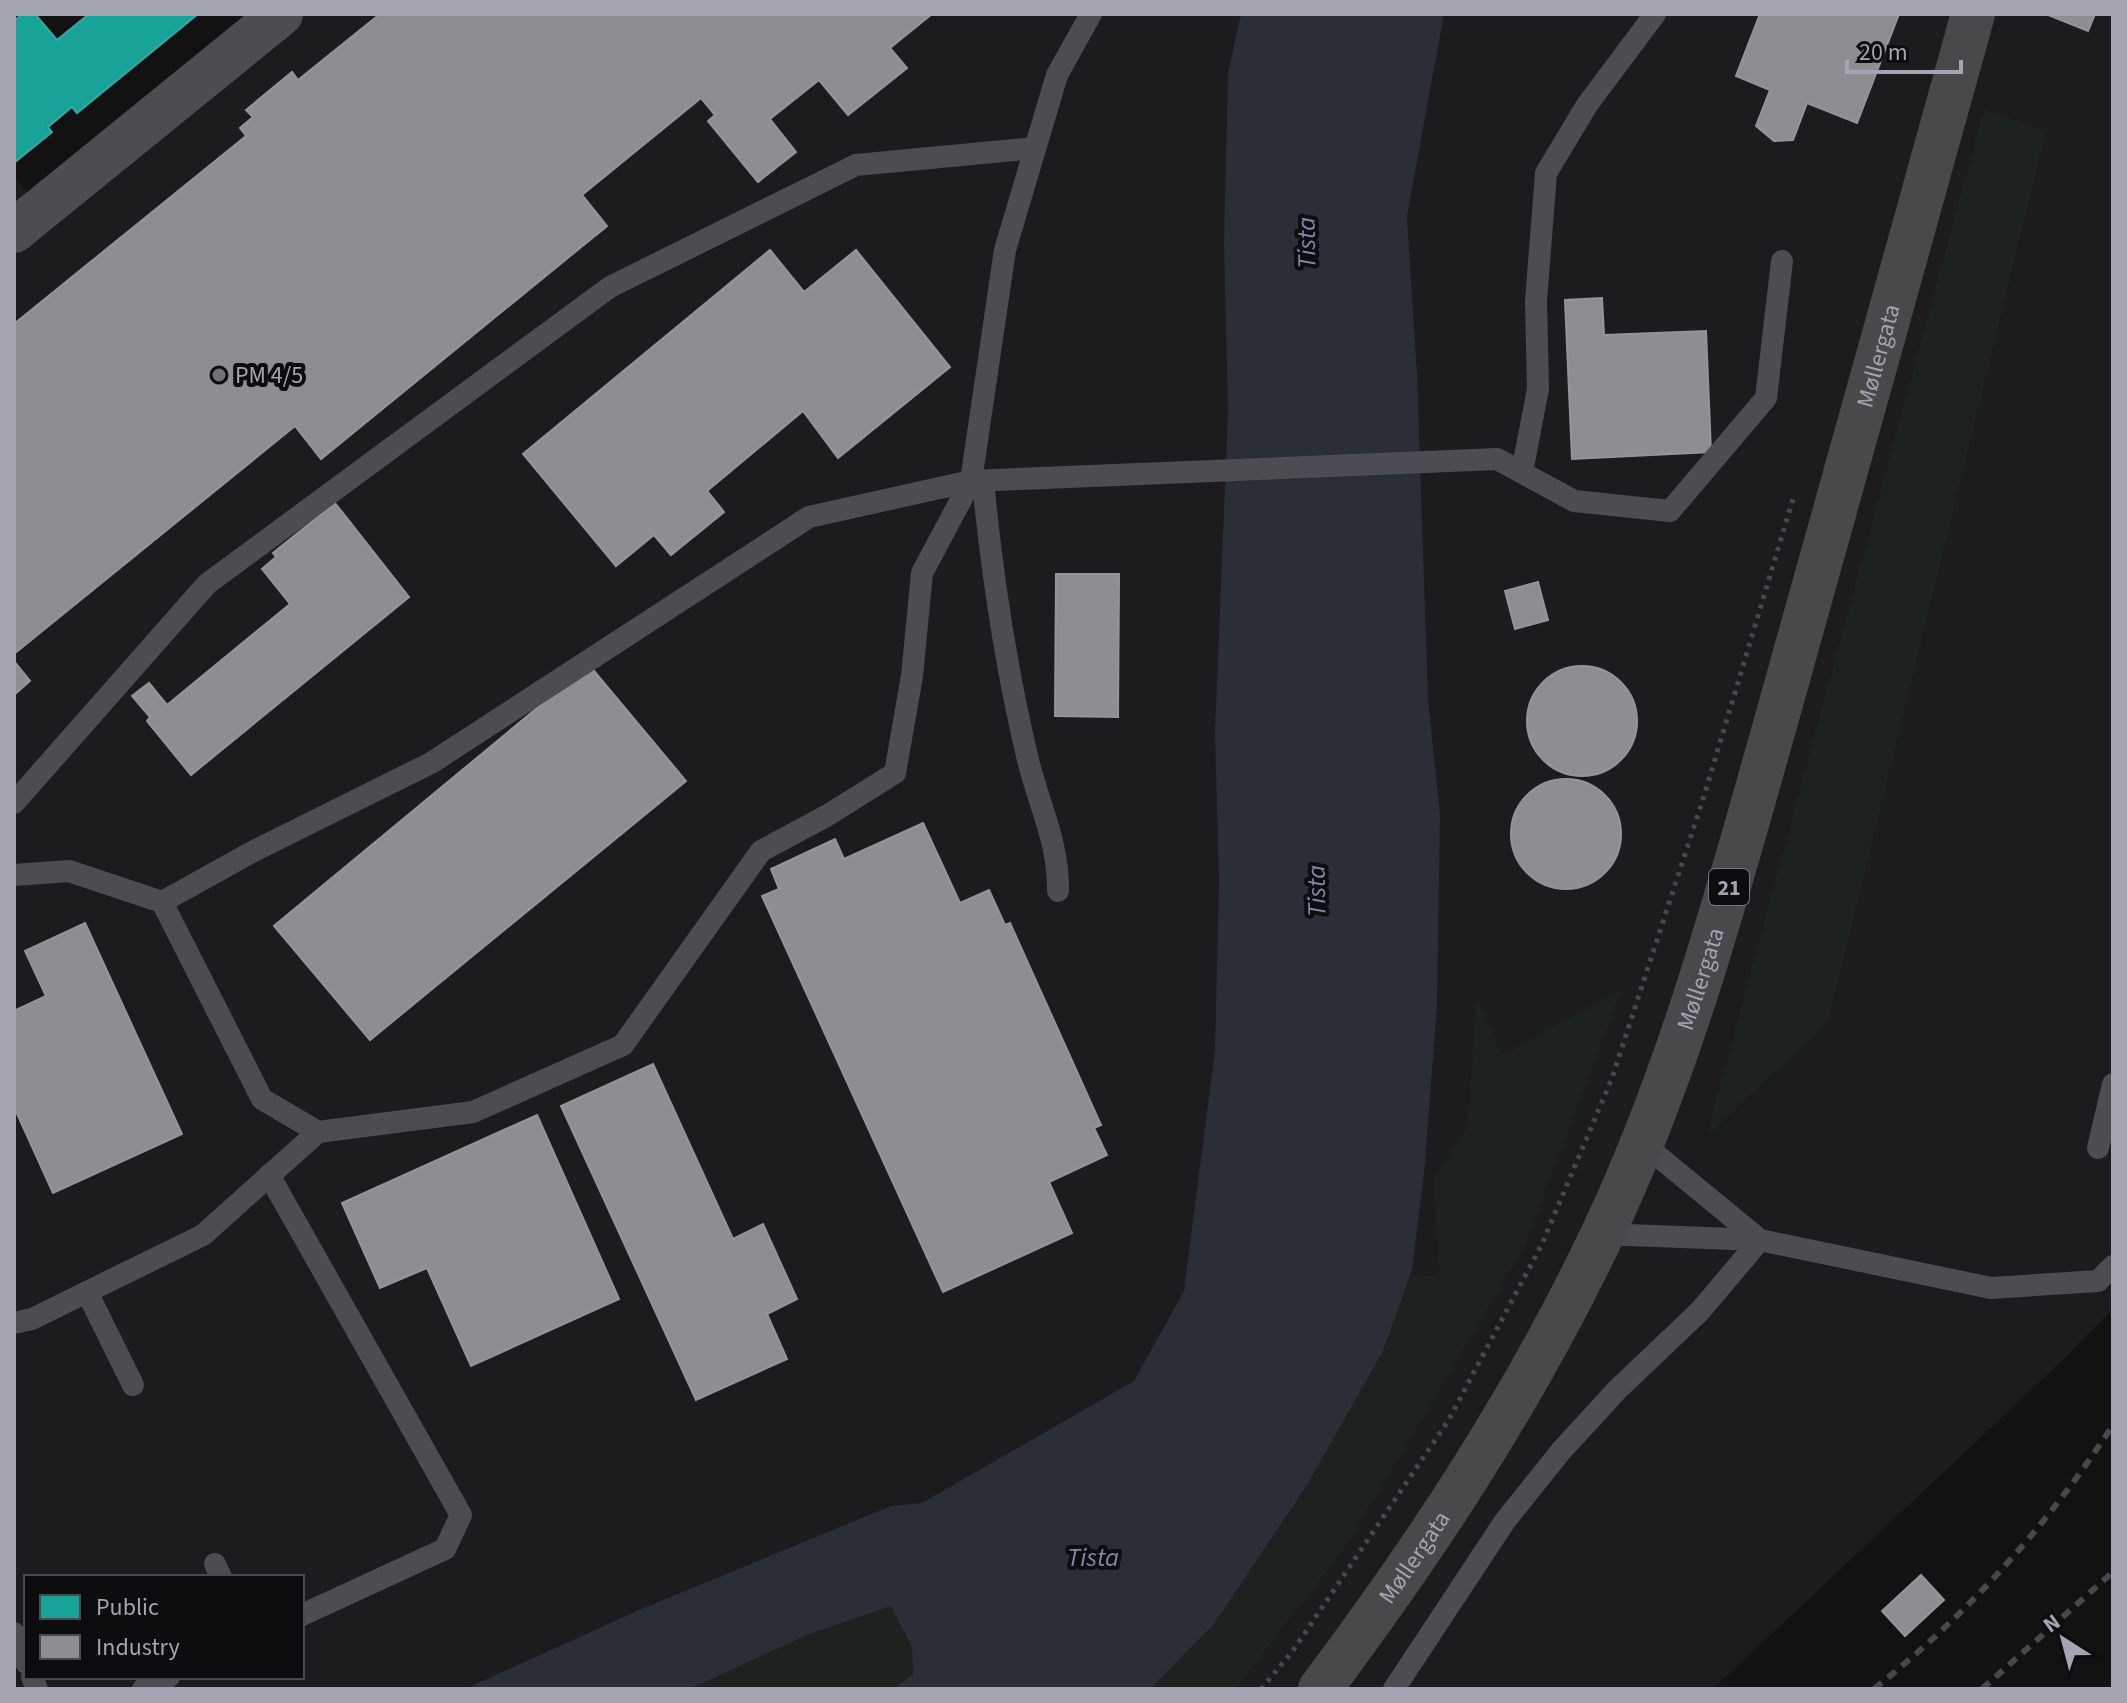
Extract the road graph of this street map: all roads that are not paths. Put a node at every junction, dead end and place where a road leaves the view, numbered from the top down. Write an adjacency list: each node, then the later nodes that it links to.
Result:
1 (281, 14): 6 (street)
2 (1091, 14): 5 (lane)
3 (1655, 14): 8 (lane)
4 (1973, 14): 16 (main road, Møllergata / 21)
5 (1035, 148): 9 (lane); 10 (lane)
6 (14, 231)
7 (1782, 261): 8 (lane)
8 (1522, 472): 9 (lane)
9 (977, 481): 12 (lane); 13 (lane); 15 (lane)
10 (14, 803)
11 (14, 875): 13 (lane)
12 (1058, 891)
13 (162, 902): 15 (lane)
14 (2113, 1084): 17 (lane)
15 (318, 1132): 18 (lane)
16 (1642, 1143): 19 (main road, Møllergata / 21); 20 (lane)
17 (2098, 1148)
18 (269, 1175): 22 (lane); 25 (lane)
19 (1602, 1234): 20 (lane); 30 (main road, Møllergata / 21)
20 (1760, 1240): 21 (lane); 31 (lane)
21 (2113, 1266)
22 (87, 1292): 23 (lane); 24 (lane)
23 (14, 1323)
24 (133, 1385)
25 (304, 1614)
26 (14, 1633): 27 (lane)
27 (24, 1658)
28 (165, 1679): 29 (lane)
29 (143, 1689)
30 (1320, 1689)
31 (1394, 1689)

